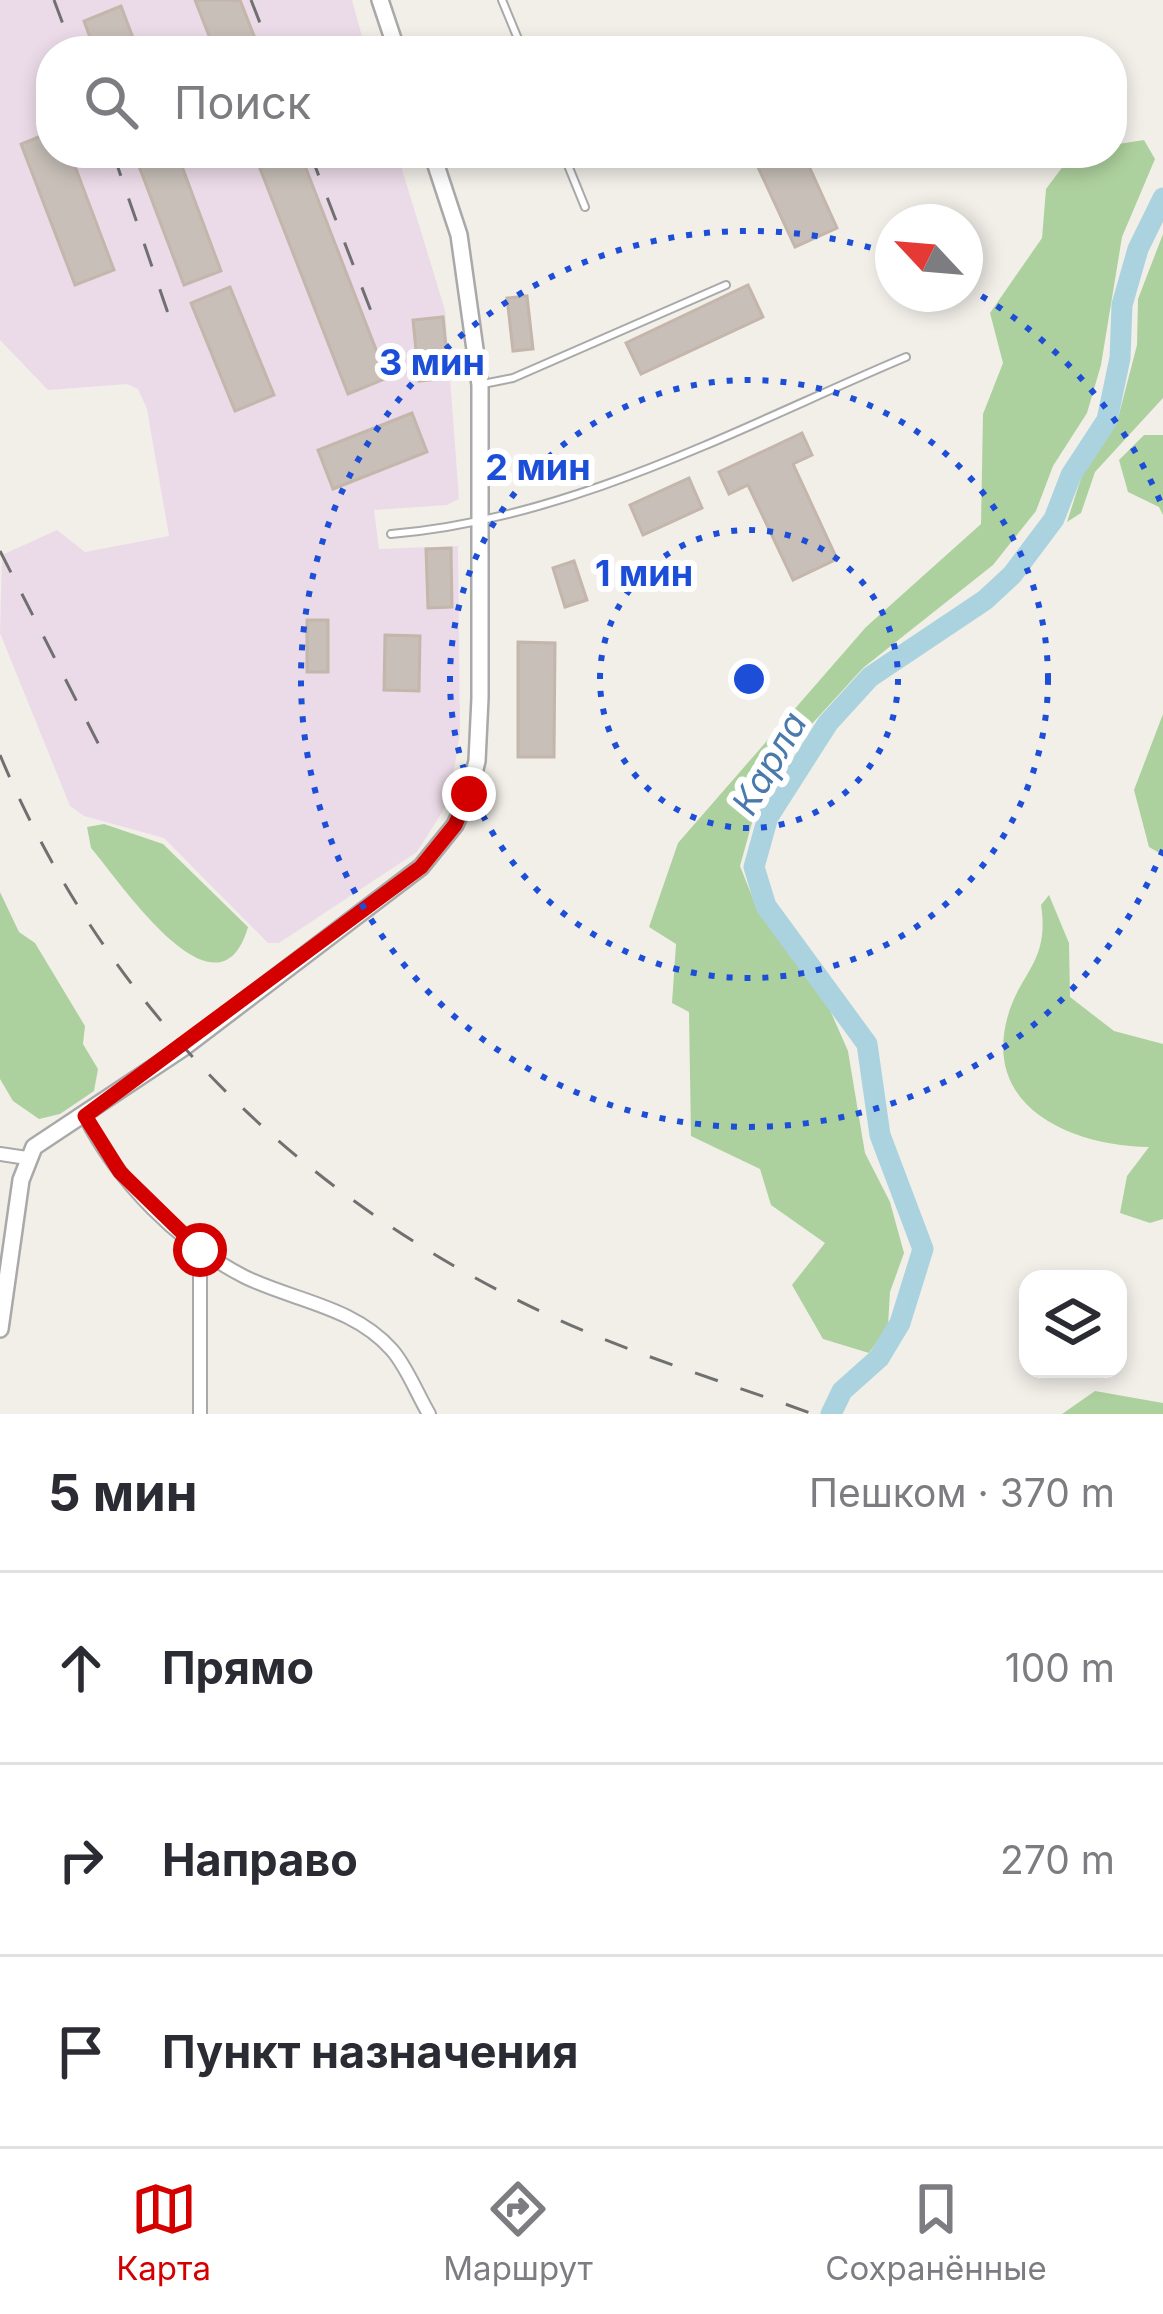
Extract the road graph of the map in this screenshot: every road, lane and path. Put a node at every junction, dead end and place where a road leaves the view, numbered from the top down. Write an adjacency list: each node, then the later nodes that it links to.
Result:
1 (380, 0): 3 (street)
2 (502, 0): 4 (lane)
3 (392, 36)
4 (517, 36)
5 (437, 168): 10 (street)
6 (569, 168): 7 (lane)
7 (585, 207)
8 (726, 284): 10 (lane)
9 (906, 357): 11 (lane)
10 (480, 385): 11 (street)
11 (483, 518): 12 (lane); 13 (street)
12 (392, 534)
13 (85, 1116): 15 (street); 16 (street)
14 (0, 1154): 15 (street)
15 (27, 1158): 17 (street)
16 (200, 1250): 18 (street); 19 (street)
17 (0, 1329)
18 (200, 1414)
19 (429, 1414)

